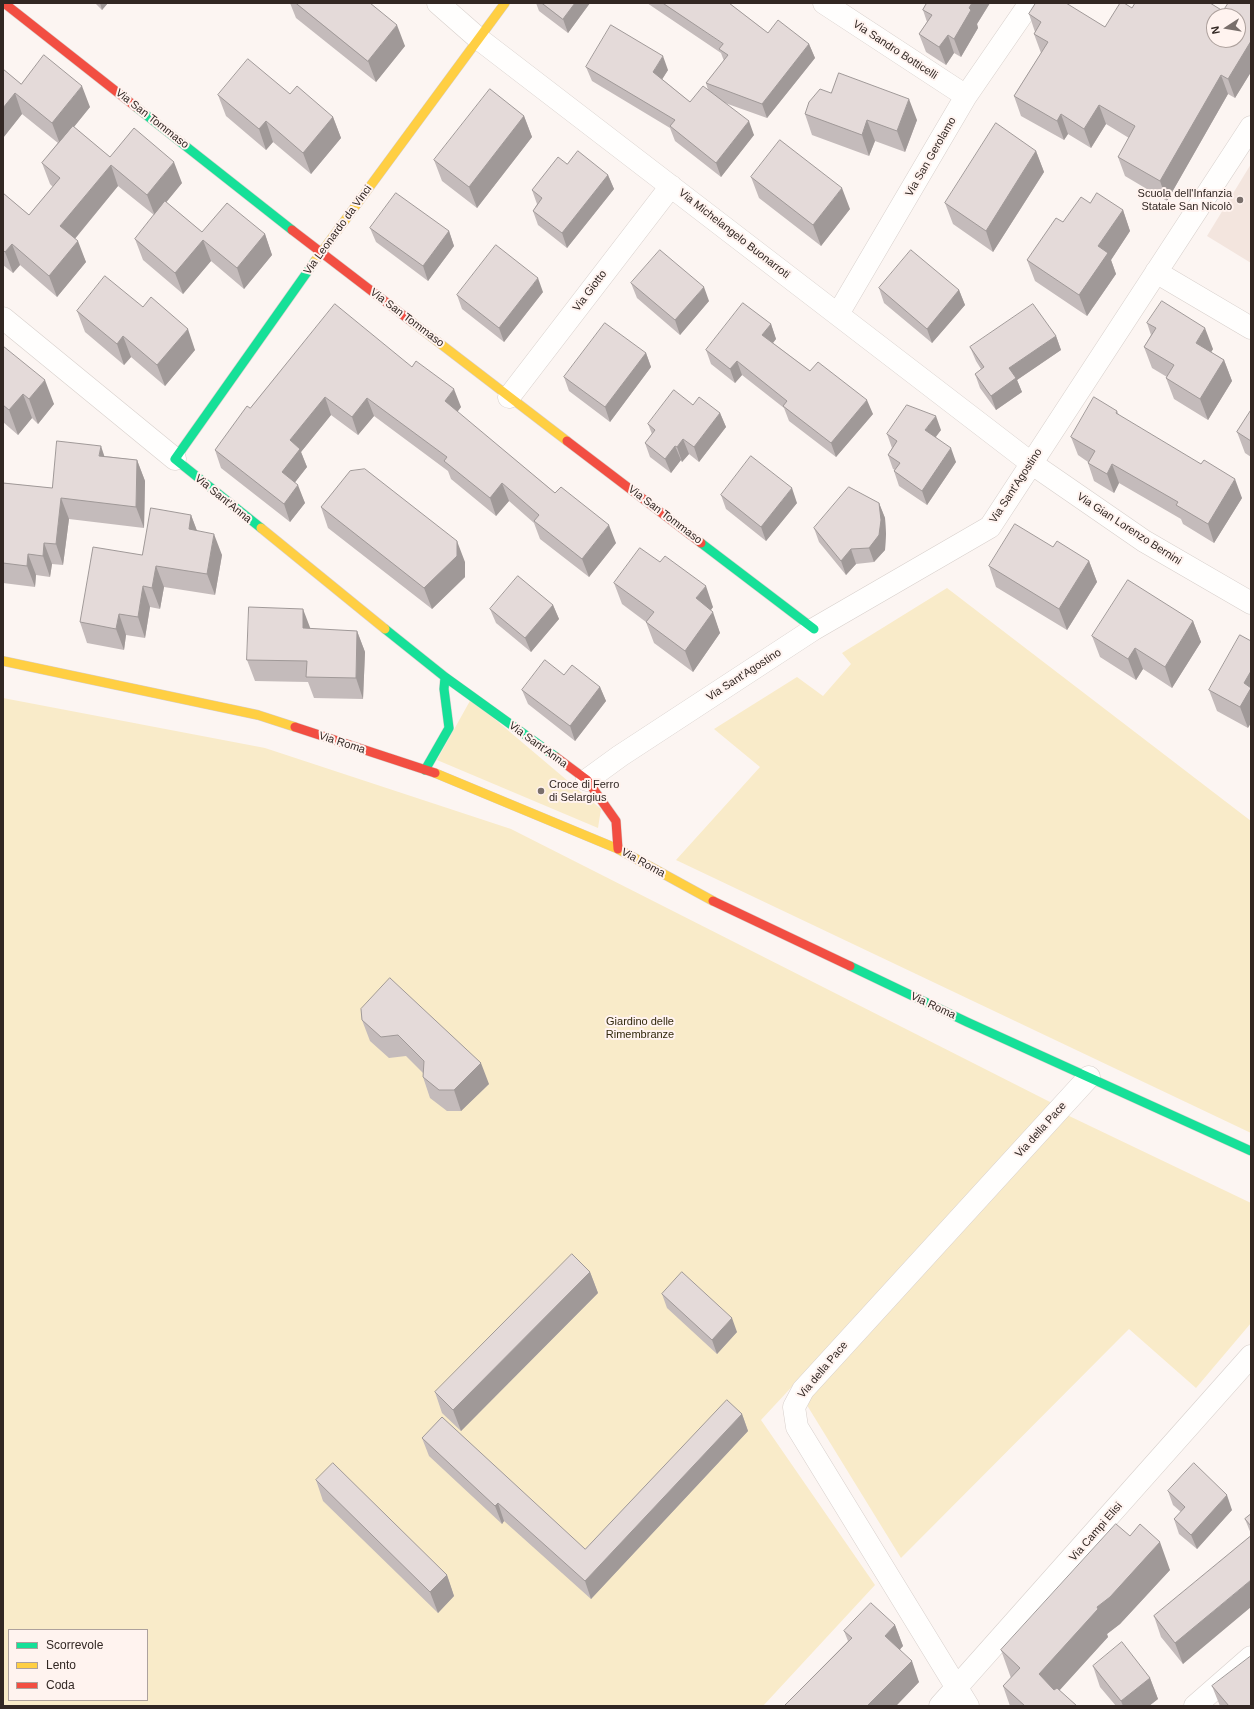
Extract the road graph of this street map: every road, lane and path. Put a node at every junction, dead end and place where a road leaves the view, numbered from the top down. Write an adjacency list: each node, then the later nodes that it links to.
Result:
1 (4, 3): 10 (street, Via San Tommaso)
2 (438, 3): 6 (street, Via Michelangelo Buonarroti)
3 (505, 3): 6 (street, Via Leonardo da Vinci)
4 (824, 3): 7 (street, Via Sandro Botticelli)
5 (1030, 3): 7 (street, Via San Gerolamo)
6 (479, 39): 9 (street, Via Michelangelo Buonarroti); 10 (street, Via Leonardo da Vinci)
7 (966, 96): 12 (street, Via San Gerolamo)
8 (1251, 127): 11 (street, Via Sant'Agostino)
9 (671, 186): 12 (street, Via Michelangelo Buonarroti); 15 (street, Via Giotto)
10 (321, 253): 15 (street, Via San Tommaso); 16 (street, Via Leonardo da Vinci)
11 (1156, 272): 14 (street); 17 (street, Via Sant'Agostino)
12 (838, 314): 17 (street, Via Michelangelo Buonarroti)
13 (3, 318): 16 (street, Via Sant'Anna)
14 (1251, 328)
15 (509, 397): 19 (street, Via San Tommaso)
16 (174, 459): 21 (street, Via Sant'Anna)
17 (1031, 463): 18 (street, Via Gian Lorenzo Bernini); 19 (street, Via Sant'Agostino)
18 (1251, 603)
19 (814, 629): 23 (street, Via Sant'Agostino)
20 (3, 661): 22 (street, Via Roma)
21 (446, 677): 22 (street); 23 (street, Via Sant'Anna)
22 (425, 770): 24 (street, Via Roma)
23 (587, 780): 24 (street, Via Sant'Anna)
24 (618, 849): 25 (street, Via Roma)
25 (1089, 1077): 26 (street, Via Roma); 29 (street, Via della Pace)
26 (1251, 1152)
27 (1251, 1356): 29 (street, Via Campi Elisi)
28 (1251, 1657): 30 (street)
29 (962, 1698): 31 (street, Via Campi Elisi)
30 (1202, 1704)
31 (940, 1706)

